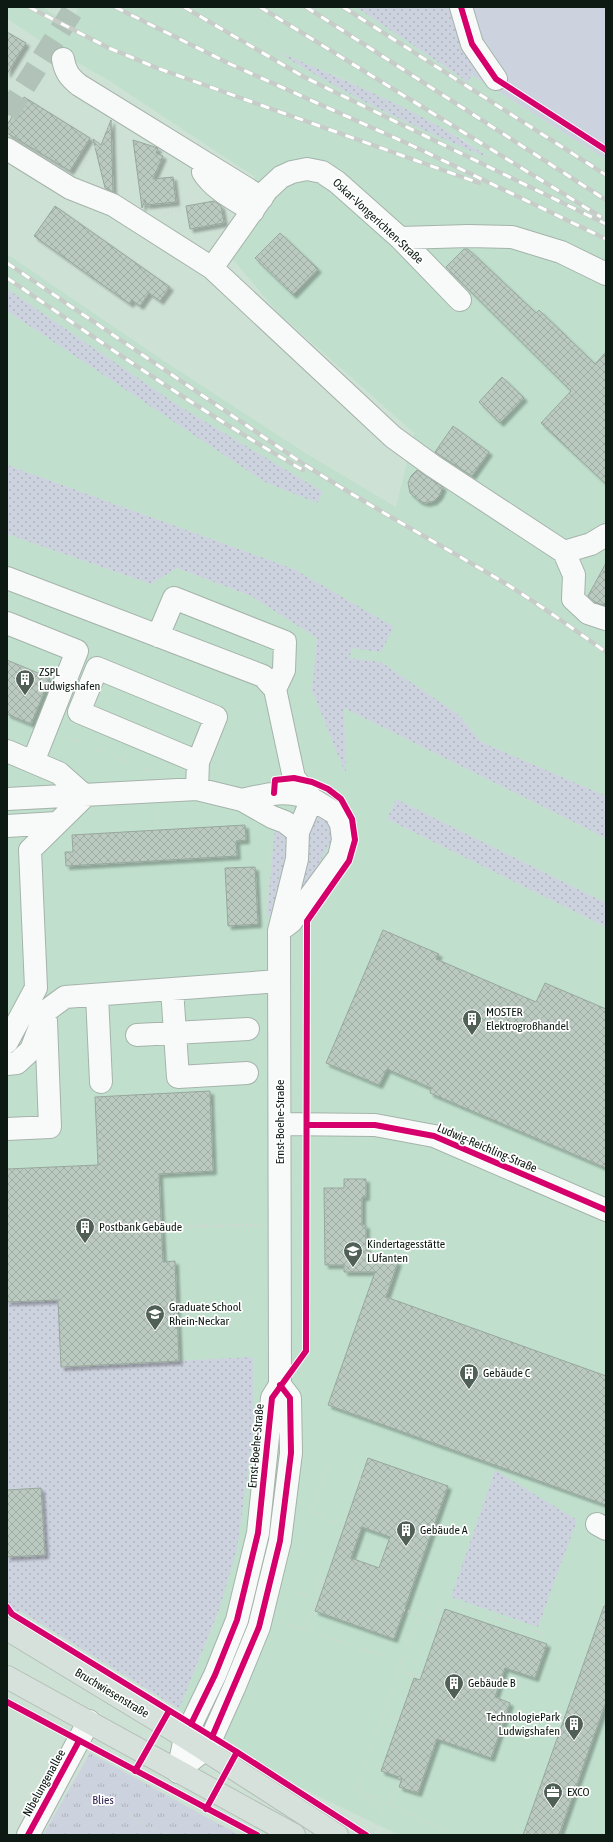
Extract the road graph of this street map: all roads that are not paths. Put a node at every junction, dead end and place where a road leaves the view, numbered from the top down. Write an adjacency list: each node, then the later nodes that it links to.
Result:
1 (461, 7): 3 (street)
2 (63, 59): 5 (street)
3 (496, 79)
4 (7, 149): 7 (street)
5 (258, 204): 6 (street, Oskar-Vongerichten-Straße); 7 (street, Oskar-Vongerichten-Straße)
6 (400, 238): 8 (street); 9 (street, Oskar-Vongerichten-Straße)
7 (212, 268): 11 (street)
8 (606, 274)
9 (460, 300)
10 (606, 535): 11 (street)
11 (564, 552): 13 (street)
12 (7, 578): 15 (street)
13 (606, 618)
14 (7, 623): 18 (street)
15 (158, 636): 16 (street); 16 (street)
16 (275, 689): 24 (street)
17 (7, 751): 18 (street)
18 (33, 762): 21 (street)
19 (198, 762): 19 (street); 20 (street)
20 (197, 789): 21 (street); 23 (street)
21 (85, 796): 22 (street); 25 (street)
22 (7, 799)
23 (242, 800): 24 (street); 27 (street)
24 (312, 800): 27 (street, Ernst-Boehe-Straße); 28 (street)
25 (58, 823): 26 (street); 36 (street)
26 (7, 826)
27 (298, 832): 28 (street, Ernst-Boehe-Straße)
28 (279, 931): 29 (street, Ernst-Boehe-Straße)
29 (279, 982): 30 (street); 40 (street, Ernst-Boehe-Straße)
30 (172, 989): 31 (street); 34 (street)
31 (97, 994): 32 (street); 39 (street)
32 (46, 1012): 37 (street); 41 (street)
33 (248, 1029): 34 (street)
34 (175, 1032): 35 (street); 38 (street)
35 (137, 1035)
36 (7, 1042)
37 (7, 1064)
38 (247, 1073)
39 (101, 1082)
40 (280, 1124): 42 (street, Ludwig-Reichling-Straße); 43 (street, Ernst-Boehe-Straße)
41 (7, 1128)
42 (606, 1210)
43 (280, 1385): 44 (street, Ernst-Boehe-Straße); 45 (street)
44 (268, 1451): 45 (street); 46 (street, Ernst-Boehe-Straße)
45 (291, 1453): 47 (street)
46 (237, 1620): 47 (street); 51 (street, Ernst-Boehe-Straße)
47 (260, 1621): 52 (street)
48 (7, 1629): 51 (main road, Bruchwiesenstraße)
49 (7, 1677): 50 (main road)
50 (89, 1721): 53 (main road); 54 (street, Nibelungenallee)
51 (184, 1737): 52 (main road, Bruchwiesenstraße); 53 (street, Ernst-Boehe-Straße)
52 (204, 1750): 53 (street); 56 (main road, Bruchwiesenstraße)
53 (178, 1772): 55 (main road)
54 (28, 1835)
55 (294, 1835)
56 (337, 1835)

